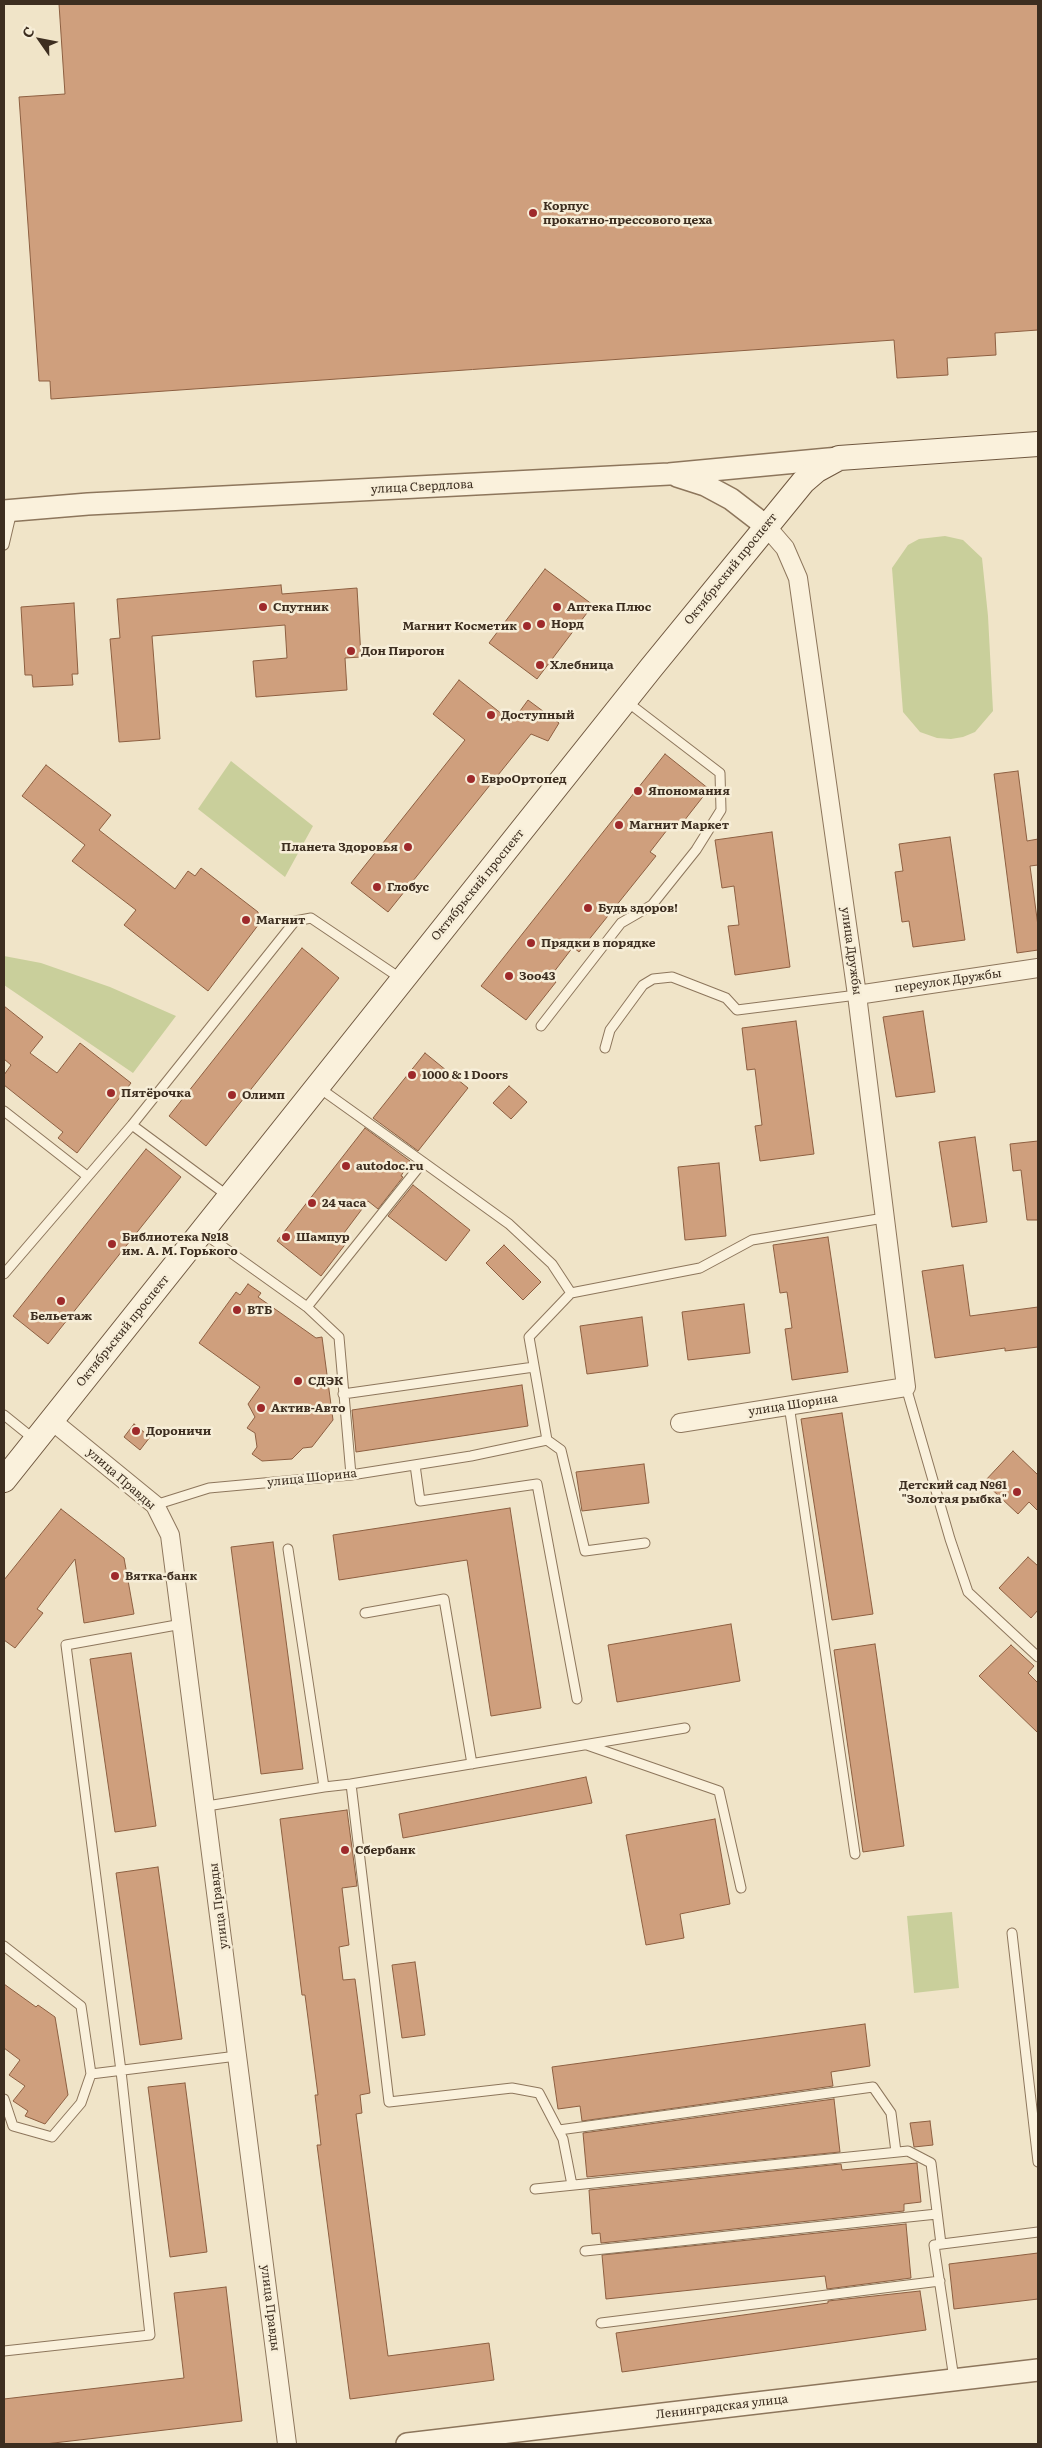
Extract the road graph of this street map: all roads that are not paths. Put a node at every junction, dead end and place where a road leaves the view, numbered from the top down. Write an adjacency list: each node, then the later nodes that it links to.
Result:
1 (1038, 444): 2 (main road, Октябрьский проспект)
2 (839, 458): 3 (street, улица Свердлова); 5 (main road, Октябрьский проспект)
3 (669, 474): 4 (street, улица Свердлова); 5 (street)
4 (8, 511): 6 (lane)
5 (766, 526): 7 (main road, Октябрьский проспект); 10 (street, улица Дружбы)
6 (4, 545)
7 (625, 701): 9 (main road, Октябрьский проспект); 11 (lane)
8 (1038, 968): 10 (street, переулок Дружбы)
9 (403, 980): 13 (main road, Октябрьский проспект); 15 (lane)
10 (857, 995): 12 (lane); 19 (street, улица Дружбы)
11 (541, 1026)
12 (605, 1048)
13 (318, 1087): 16 (lane); 18 (main road, Октябрьский проспект)
14 (4, 1111): 17 (lane)
15 (132, 1125): 17 (lane); 18 (lane)
16 (422, 1162): 22 (lane); 23 (lane)
17 (87, 1176): 21 (lane)
18 (230, 1197): 20 (main road, Октябрьский проспект)
19 (884, 1218): 22 (lane); 25 (street, улица Дружбы)
20 (202, 1232): 23 (lane); 29 (main road, Октябрьский проспект)
21 (4, 1274)
22 (571, 1293): 24 (lane)
23 (307, 1307): 26 (lane)
24 (534, 1366): 26 (lane); 32 (lane)
25 (906, 1387): 27 (street, улица Шорина); 41 (lane)
26 (343, 1394): 34 (lane)
27 (789, 1405): 30 (street, улица Шорина); 49 (lane)
28 (4, 1415): 31 (lane)
29 (51, 1420): 31 (main road, Октябрьский проспект); 36 (street, улица Правды)
30 (680, 1423)
31 (35, 1440): 35 (main road, Октябрьский проспект)
32 (547, 1440): 33 (lane, улица Шорина); 37 (lane)
33 (415, 1465): 34 (lane, улица Шорина); 42 (lane)
34 (351, 1475): 36 (lane, улица Шорина)
35 (4, 1480)
36 (155, 1505): 40 (street, улица Правды)
37 (645, 1543)
38 (288, 1549): 47 (lane)
39 (365, 1613): 45 (lane)
40 (182, 1624): 48 (street, улица Правды); 54 (lane)
41 (1038, 1657)
42 (577, 1699)
43 (685, 1728): 44 (lane)
44 (586, 1744): 45 (lane); 50 (lane)
45 (472, 1764): 46 (lane)
46 (351, 1784): 47 (lane); 57 (lane)
47 (324, 1787): 48 (lane)
48 (207, 1806): 53 (street, улица Правды)
49 (855, 1854)
50 (741, 1888)
51 (1012, 1933): 59 (lane)
52 (4, 1946): 55 (lane)
53 (237, 2056): 54 (lane); 72 (street, улица Правды)
54 (121, 2071): 55 (lane); 68 (lane)
55 (91, 2074): 56 (lane)
56 (4, 2099)
57 (559, 2130): 58 (lane); 60 (lane)
58 (896, 2152): 60 (lane); 62 (lane)
59 (1038, 2162)
60 (572, 2185): 61 (lane)
61 (535, 2189)
62 (937, 2214): 64 (lane); 65 (lane)
63 (1038, 2232): 64 (lane)
64 (941, 2244): 66 (lane)
65 (585, 2251)
66 (940, 2281): 67 (lane); 70 (lane)
67 (601, 2323)
68 (4, 2351)
69 (1038, 2370): 70 (street, Ленинградская улица)
70 (954, 2379): 71 (street, Ленинградская улица)
71 (443, 2442): 73 (street, Ленинградская улица)
72 (287, 2444)
73 (407, 2444)

